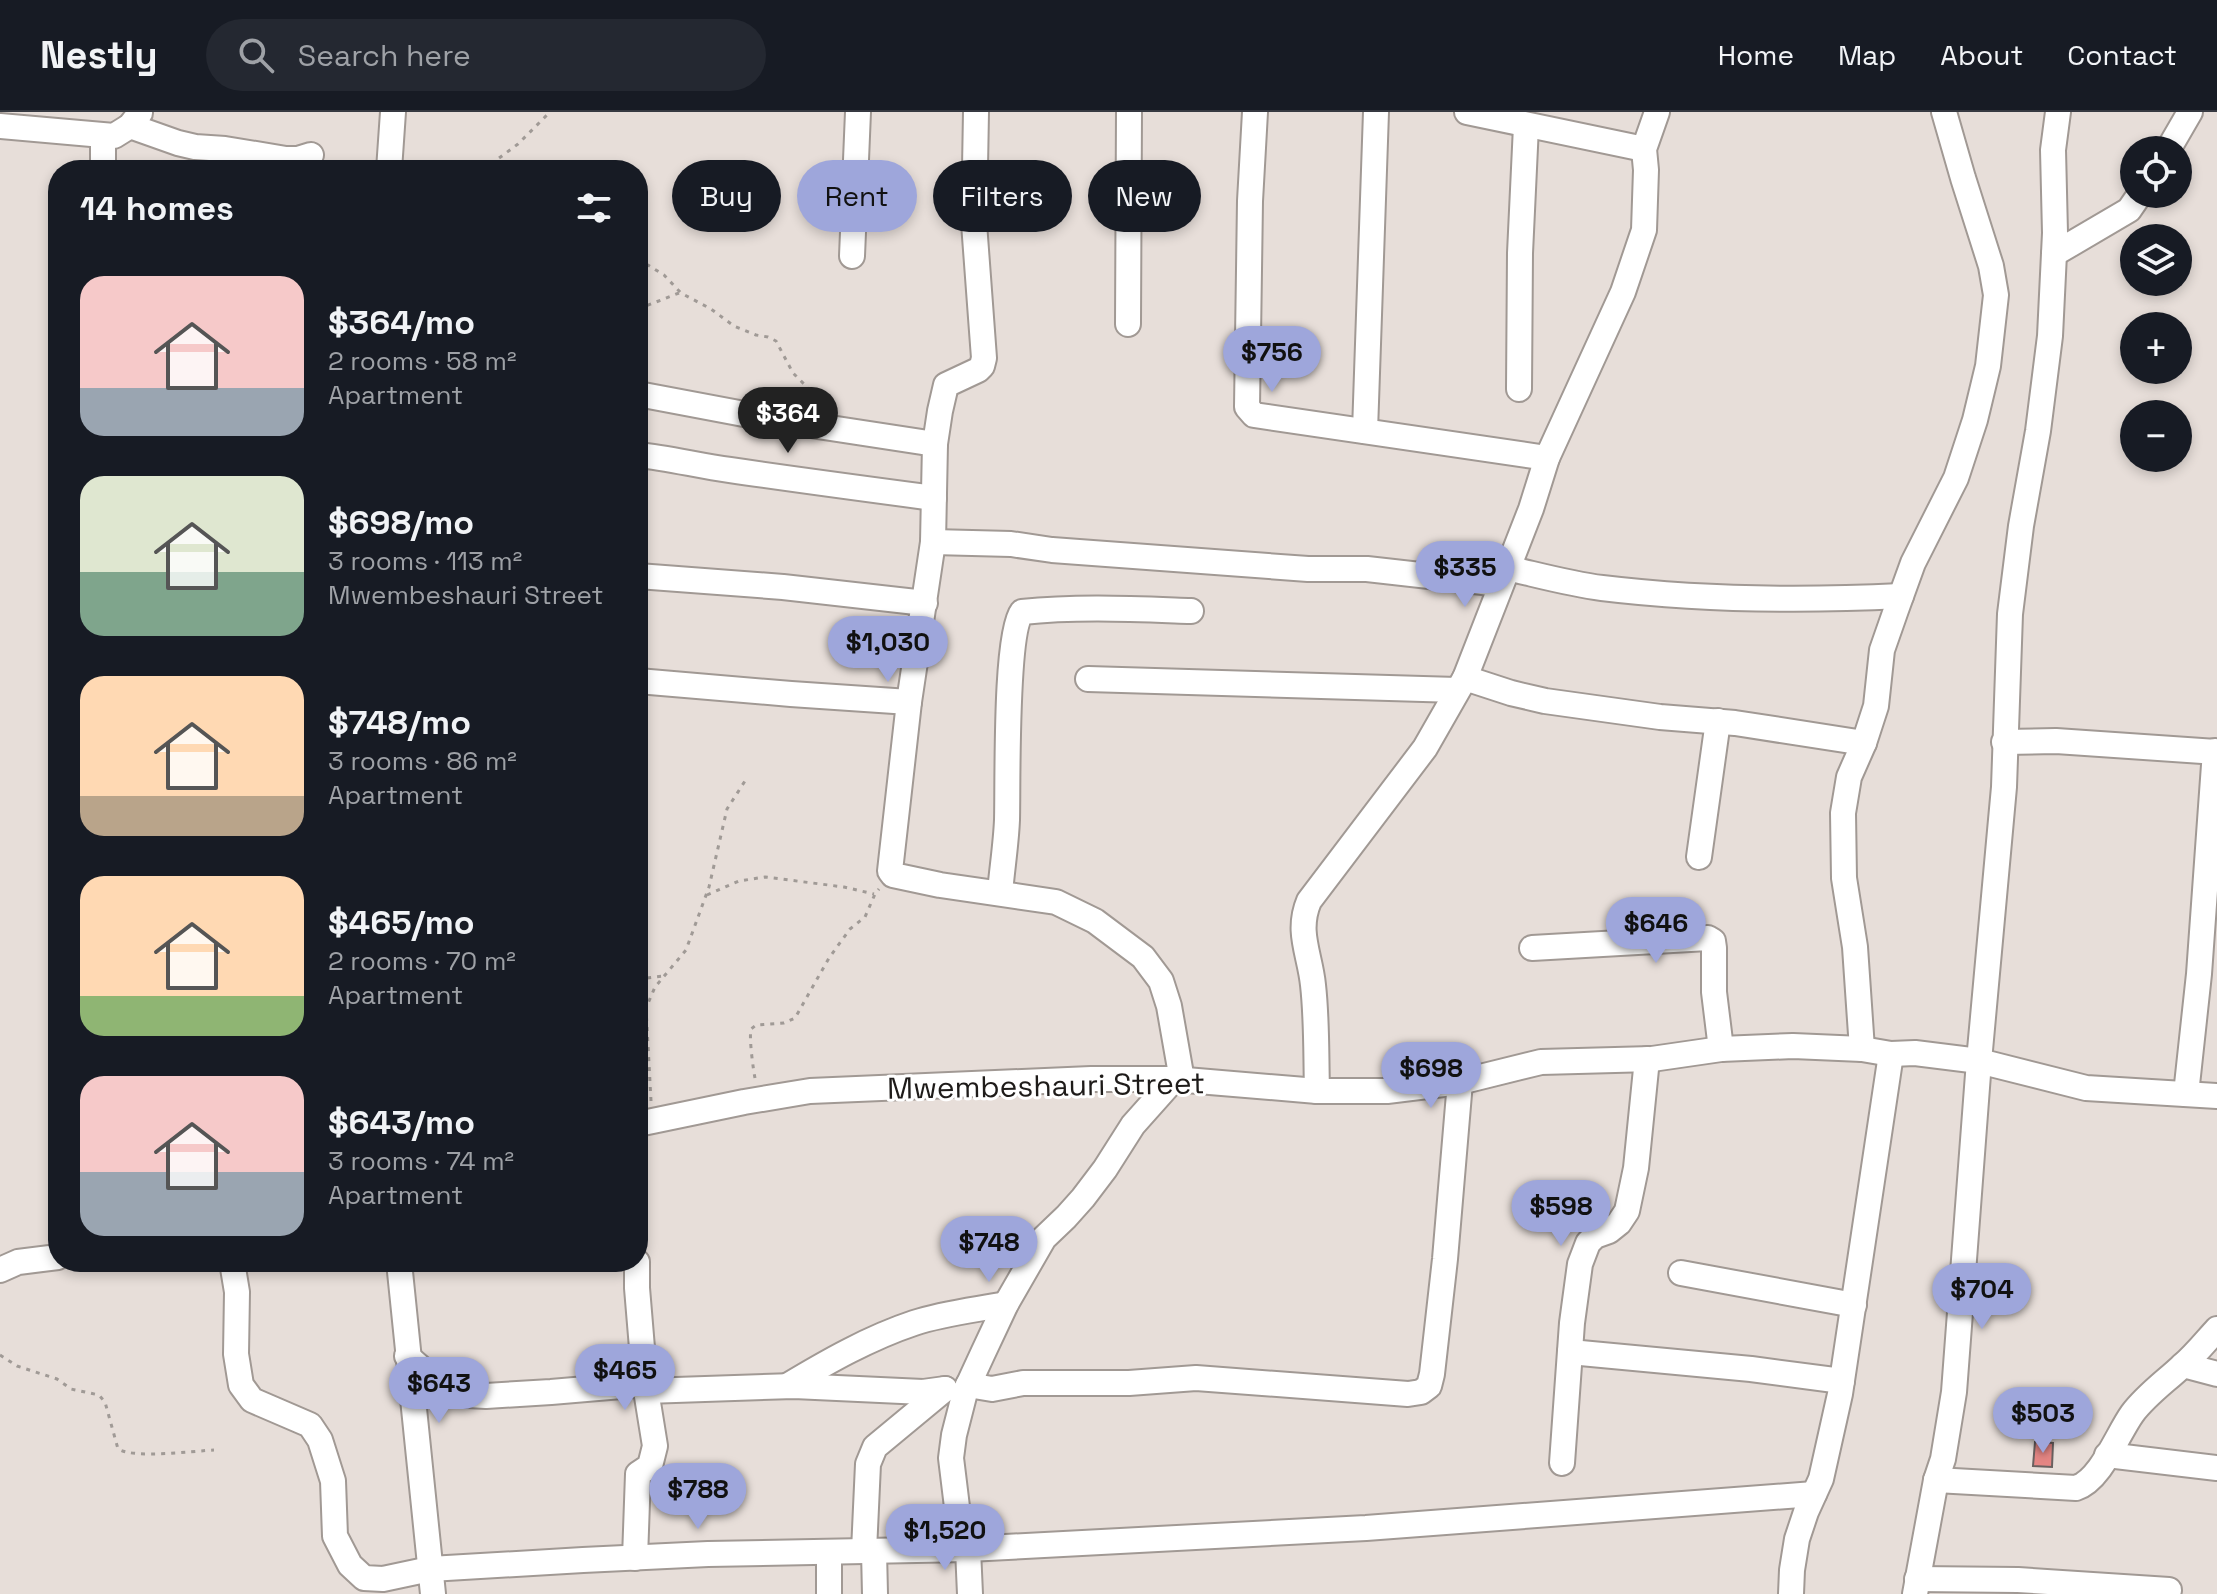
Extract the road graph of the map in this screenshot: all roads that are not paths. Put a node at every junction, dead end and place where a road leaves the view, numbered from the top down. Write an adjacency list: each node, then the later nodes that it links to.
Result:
1 (393, 112): 21 (street)
2 (858, 112): 24 (street)
3 (976, 112): 29 (street)
4 (1129, 112): 25 (street)
5 (1255, 112): 28 (street)
6 (1376, 112): 28 (street)
7 (1467, 112): 14 (street)
8 (1657, 112): 17 (street)
9 (1944, 112): 36 (street)
10 (2058, 112): 23 (street)
11 (2190, 112): 16 (street)
12 (136, 119): 15 (street); 19 (street)
13 (0, 126): 15 (street)
14 (1526, 126): 17 (street); 26 (street)
15 (103, 136): 20 (street)
16 (2176, 136)
17 (1644, 149): 31 (street)
18 (311, 155): 19 (street)
19 (194, 158)
20 (103, 160)
21 (390, 160)
22 (2130, 208): 23 (street)
23 (2054, 254): 44 (street)
24 (852, 256)
25 (1128, 324)
26 (1519, 389)
27 (648, 396): 29 (street)
28 (1365, 431): 31 (street)
29 (935, 444): 32 (street)
30 (648, 456): 32 (street)
31 (1547, 458): 34 (street)
32 (934, 498): 33 (street)
33 (933, 542): 34 (street); 37 (street)
34 (1503, 576): 36 (street); 41 (street)
35 (648, 577): 37 (street)
36 (1901, 596): 45 (street)
37 (925, 603): 42 (street)
38 (1191, 611): 48 (street)
39 (1088, 679): 41 (street)
40 (648, 682): 42 (street)
41 (1461, 684): 43 (street); 57 (street)
42 (909, 702): 48 (street)
43 (1718, 721): 45 (street); 47 (street)
44 (2004, 742): 46 (street); 54 (street)
45 (1864, 743): 51 (street)
46 (2216, 752): 58 (street)
47 (1699, 857)
48 (1000, 893): 55 (street)
49 (1532, 948): 50 (street)
50 (1721, 1049): 51 (street, Mwembeshauri Street); 53 (street, Mwembeshauri Street)
51 (1862, 1049): 52 (street, Mwembeshauri Street)
52 (1891, 1054): 54 (street, Mwembeshauri Street); 68 (street)
53 (1647, 1059): 56 (street, Mwembeshauri Street); 70 (street)
54 (1979, 1061): 58 (street, Mwembeshauri Street); 81 (street)
55 (1178, 1080): 57 (street, Mwembeshauri Street); 60 (street, Mwembeshauri Street); 67 (street)
56 (1460, 1082): 57 (street, Mwembeshauri Street); 75 (street)
57 (1317, 1091)
58 (2186, 1094): 59 (street, Mwembeshauri Street)
59 (2217, 1096)
60 (648, 1121)
61 (48, 1258): 62 (street)
62 (0, 1270)
63 (234, 1272): 87 (street)
64 (400, 1272): 71 (street)
65 (637, 1272): 77 (street)
66 (1681, 1273): 68 (street)
67 (1006, 1304): 75 (street); 76 (street)
68 (1854, 1305): 74 (street)
69 (2217, 1329): 72 (street)
70 (1570, 1352): 74 (street); 79 (street)
71 (407, 1356): 77 (street); 87 (street)
72 (2183, 1365): 73 (street); 78 (street)
73 (2217, 1374)
74 (1842, 1381): 82 (street)
75 (963, 1382): 76 (street); 83 (street); 84 (street)
76 (787, 1386): 77 (street)
77 (645, 1387): 86 (street)
78 (2107, 1455): 80 (street); 81 (street)
79 (1562, 1463)
80 (2217, 1468)
81 (1936, 1480): 88 (street)
82 (1814, 1494): 83 (street); 94 (street)
83 (963, 1549): 84 (street); 93 (street)
84 (869, 1551): 85 (street); 92 (street)
85 (829, 1552): 86 (street); 91 (street)
86 (635, 1558): 87 (street)
87 (430, 1569): 90 (street)
88 (1916, 1586): 89 (street)
89 (2169, 1590)
90 (433, 1594)
91 (829, 1594)
92 (875, 1594)
93 (970, 1594)
94 (1791, 1594)

